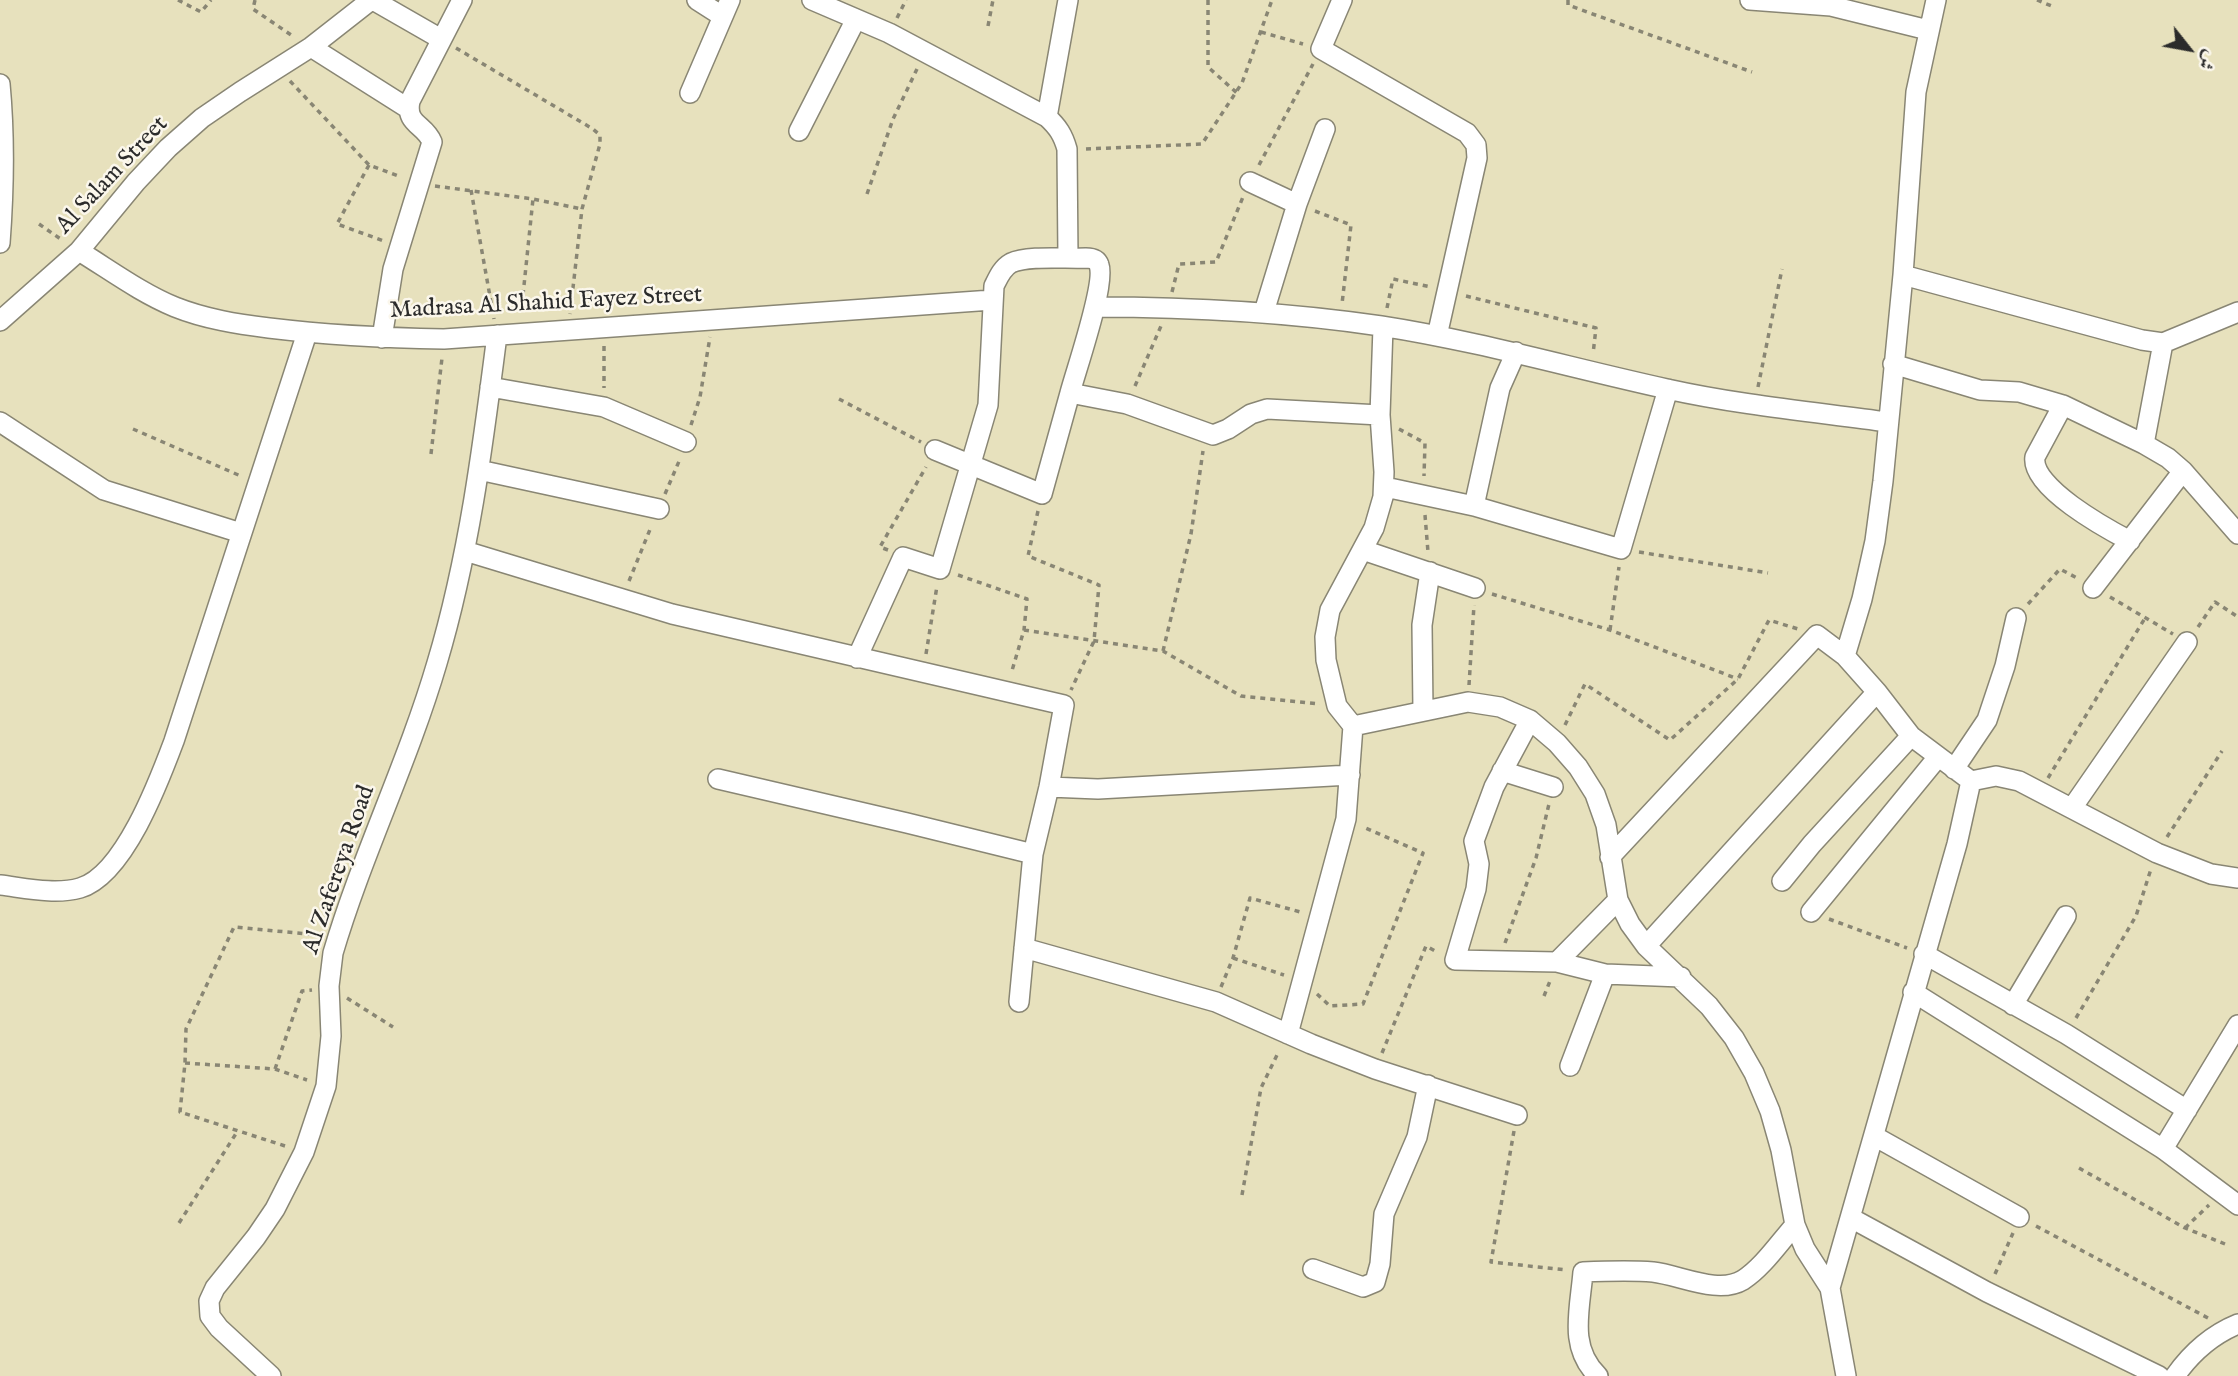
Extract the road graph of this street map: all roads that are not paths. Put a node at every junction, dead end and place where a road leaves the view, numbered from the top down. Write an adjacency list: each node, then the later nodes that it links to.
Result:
1 (372, 0): 12 (street); 13 (street, Al Salam Street)
2 (462, 0): 12 (street)
3 (697, 0): 9 (street)
4 (811, 0): 10 (street)
5 (1068, 0): 17 (street)
6 (1342, 0): 34 (street)
7 (1750, 0): 11 (street)
8 (1936, 0): 11 (street)
9 (726, 8): 15 (street)
10 (856, 19): 17 (street); 19 (street)
11 (1928, 30): 25 (street)
12 (442, 39): 16 (street)
13 (311, 47): 16 (street); 23 (street, Al Salam Street)
14 (0, 84): 22 (street)
15 (690, 93)
16 (409, 109): 35 (street)
17 (1047, 117): 24 (street)
18 (1325, 129): 21 (street)
19 (799, 131)
20 (1250, 182): 21 (street)
21 (1297, 204): 28 (street)
22 (0, 243)
23 (79, 251): 30 (street, Al Salam Street); 32 (street, Madrasa Al Shahid Fayez Street)
24 (1068, 258): 26 (street); 27 (street)
25 (1903, 275): 36 (street); 38 (street)
26 (992, 300): 33 (street, Madrasa Al Shahid Fayez Street); 49 (street)
27 (1095, 307): 28 (street); 41 (street)
28 (1264, 312): 31 (street)
29 (2238, 312): 36 (street)
30 (0, 321)
31 (1383, 327): 34 (street); 43 (street)
32 (307, 333): 35 (street, Madrasa Al Shahid Fayez Street); 55 (street)
33 (497, 335): 35 (street, Madrasa Al Shahid Fayez Street); 39 (street, Al Zafereya Road)
34 (1437, 336): 37 (street)
35 (382, 338)
36 (2163, 343): 47 (street)
37 (1516, 352): 40 (street); 53 (street)
38 (1894, 364): 42 (street); 45 (street)
39 (490, 387): 46 (street); 50 (street, Al Zafereya Road)
40 (1668, 389): 45 (street); 53 (street)
41 (1070, 393): 43 (street); 49 (street)
42 (2063, 405): 47 (street); 57 (street)
43 (1380, 415): 52 (street)
44 (0, 422): 55 (street)
45 (1888, 422): 65 (street)
46 (687, 442)
47 (2144, 444): 51 (street)
48 (935, 450): 49 (street)
49 (970, 464): 66 (street)
50 (479, 470): 54 (street); 59 (street, Al Zafereya Road)
51 (2183, 471): 56 (street); 57 (street)
52 (1385, 487): 53 (street); 58 (street)
53 (1474, 506)
54 (659, 509)
55 (241, 533): 84 (street)
56 (2238, 534)
57 (2130, 541): 62 (street)
58 (1363, 550): 60 (street); 70 (street)
59 (465, 551): 66 (street); 112 (street, Al Zafereya Road)
60 (1430, 572): 61 (street); 68 (street)
61 (1475, 588)
62 (2093, 588)
63 (2016, 618): 72 (street)
64 (2188, 642): 79 (street)
65 (1845, 656): 67 (street); 81 (street)
66 (857, 658): 77 (street)
67 (1877, 692): 71 (street); 88 (street)
68 (1423, 711): 69 (street); 70 (street)
69 (1530, 720): 73 (street); 81 (street)
70 (1353, 726): 74 (street)
71 (1911, 736): 72 (street); 83 (street)
72 (1946, 763): 76 (street); 86 (street)
73 (1503, 771): 78 (street); 91 (street)
74 (1350, 775): 77 (street); 97 (street)
75 (718, 779): 80 (street)
76 (1971, 781): 79 (street); 90 (street)
77 (1049, 787): 80 (street)
78 (1553, 787)
79 (2072, 808): 82 (street)
80 (1033, 854): 89 (street)
81 (1611, 858): 85 (street)
82 (2238, 878)
83 (1782, 881)
84 (0, 885)
85 (1618, 900): 88 (street); 91 (street)
86 (1811, 912)
87 (2066, 916): 96 (street)
88 (1646, 946): 93 (street)
89 (1024, 948): 95 (street); 97 (street)
90 (1924, 954): 94 (street); 96 (street)
91 (1557, 962): 92 (street)
92 (1605, 974): 93 (street); 99 (street)
93 (1681, 977): 108 (street)
94 (1913, 992): 103 (street); 104 (street)
95 (1019, 1002)
96 (2013, 1004): 101 (street)
97 (1288, 1034): 100 (street)
98 (2235, 1036): 101 (street)
99 (1570, 1066)
100 (1428, 1085): 102 (street); 109 (street)
101 (2187, 1110): 104 (street)
102 (1517, 1115)
103 (1874, 1136): 106 (street); 107 (street)
104 (2164, 1149): 105 (street)
105 (2238, 1205)
106 (1852, 1217): 110 (street); 115 (street)
107 (2019, 1217)
108 (1795, 1225): 110 (street); 113 (street)
109 (1314, 1269)
110 (1830, 1288): 114 (street)
111 (2233, 1326): 116 (street)
112 (271, 1376)
113 (1598, 1376)
114 (1846, 1376)
115 (2159, 1376)
116 (2175, 1376)

